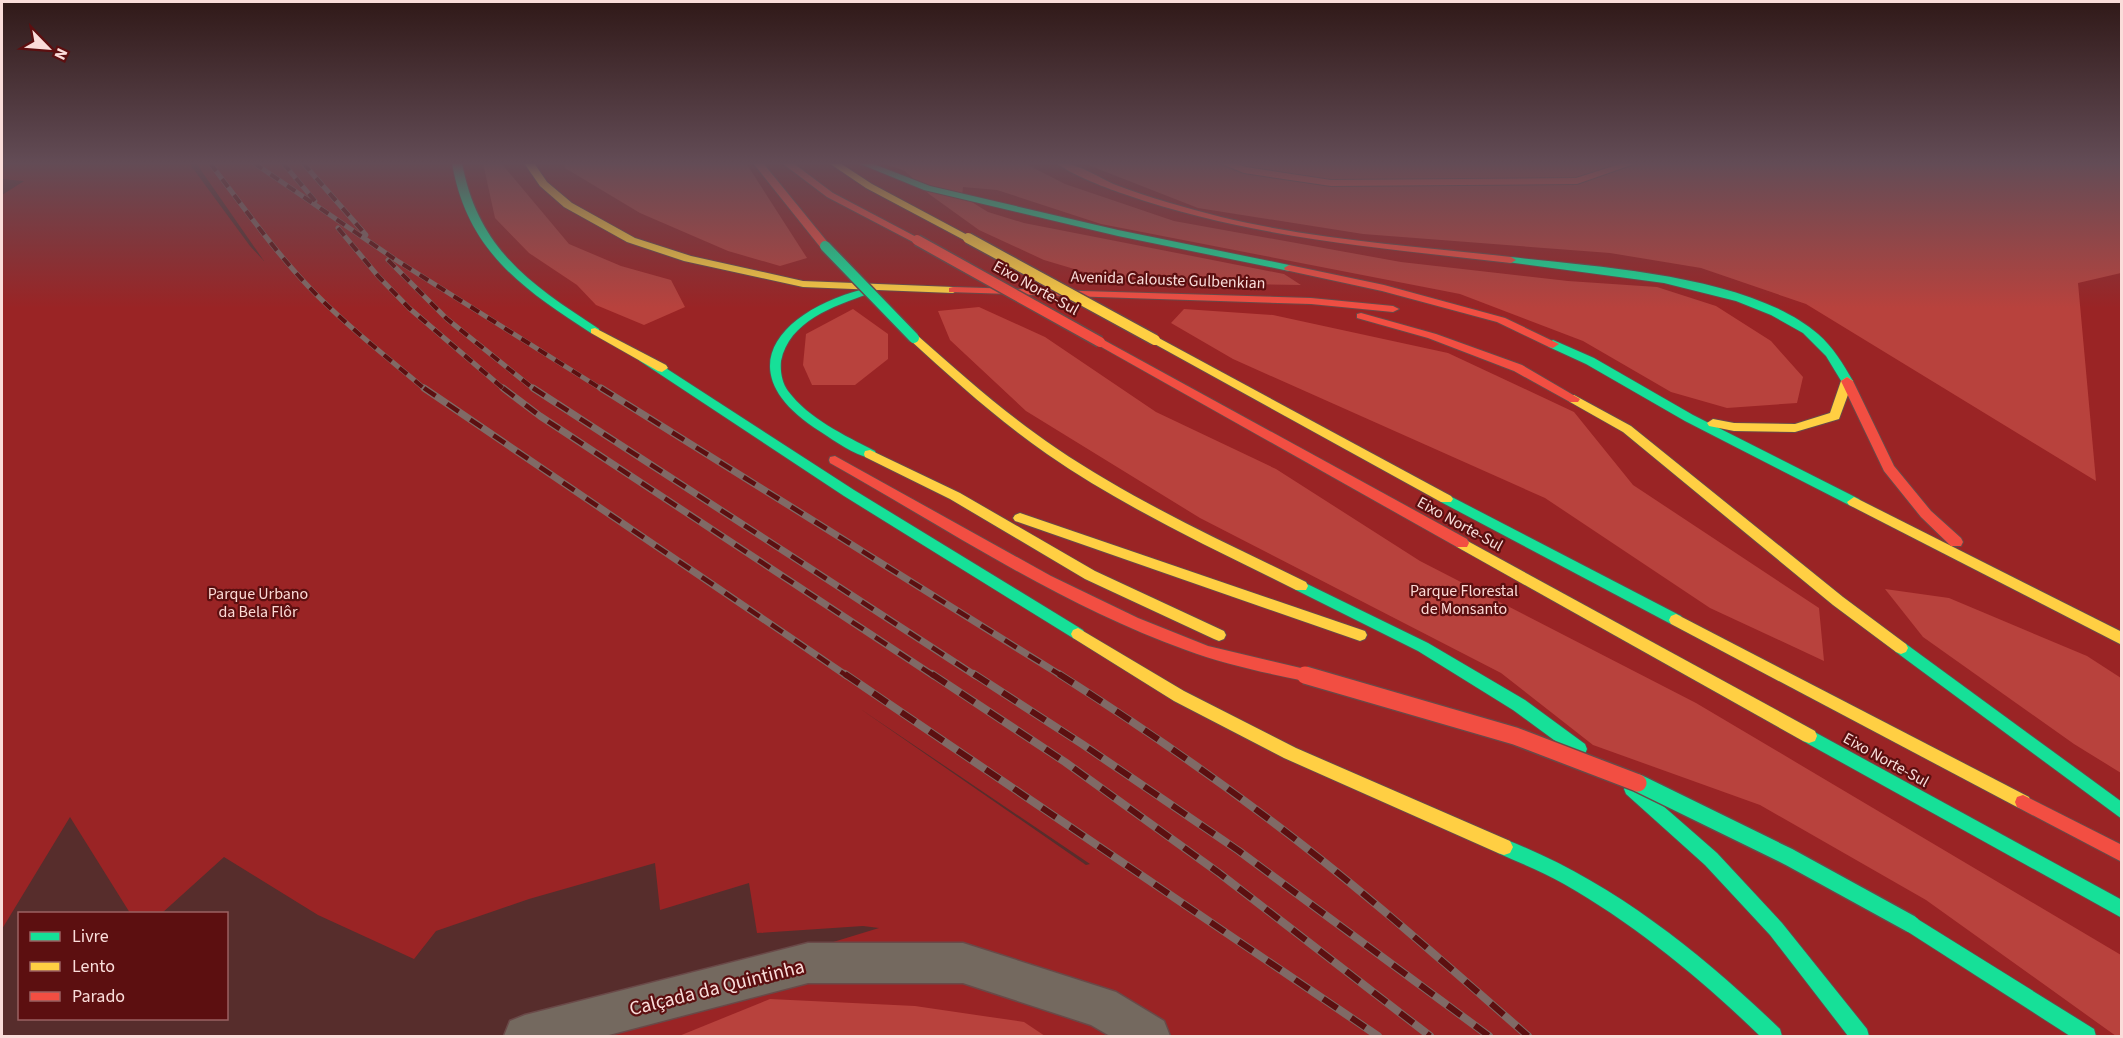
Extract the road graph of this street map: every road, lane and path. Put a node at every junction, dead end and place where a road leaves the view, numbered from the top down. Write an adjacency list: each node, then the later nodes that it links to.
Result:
1 (470, 211): 12 (main road)
2 (580, 211): 8 (main road, Avenida Calouste Gulbenkian)
3 (797, 211): 22 (main road, bridge)
4 (862, 211): 25 (main road, Eixo Norte-Sul, bridge)
5 (917, 211): 24 (main road, Eixo Norte-Sul, bridge)
6 (1024, 211): 13 (main road)
7 (1193, 211): 14 (main road)
8 (898, 288): 9 (main road, Avenida Calouste Gulbenkian); 18 (main road)
9 (1311, 301): 10 (main road); 23 (main road)
10 (1407, 312)
11 (1471, 326): 13 (main road)
12 (644, 358): 16 (main road); 28 (main road)
13 (1590, 361): 15 (main road)
14 (1847, 381): 15 (main road); 19 (main road)
15 (1689, 417): 19 (main road)
16 (779, 430)
17 (821, 453): 21 (main road)
18 (956, 496): 21 (main road); 22 (main road)
19 (1990, 572): 20 (main road)
20 (2121, 639)
21 (1305, 675): 30 (main road, bridge)
22 (1483, 682): 29 (main road)
23 (2121, 812)
24 (2121, 854)
25 (2121, 910)
26 (525, 1036): 27 (street, Calçada da Quintinha)
27 (1149, 1036)
28 (1773, 1036)
29 (1860, 1036)
30 (2087, 1036)

